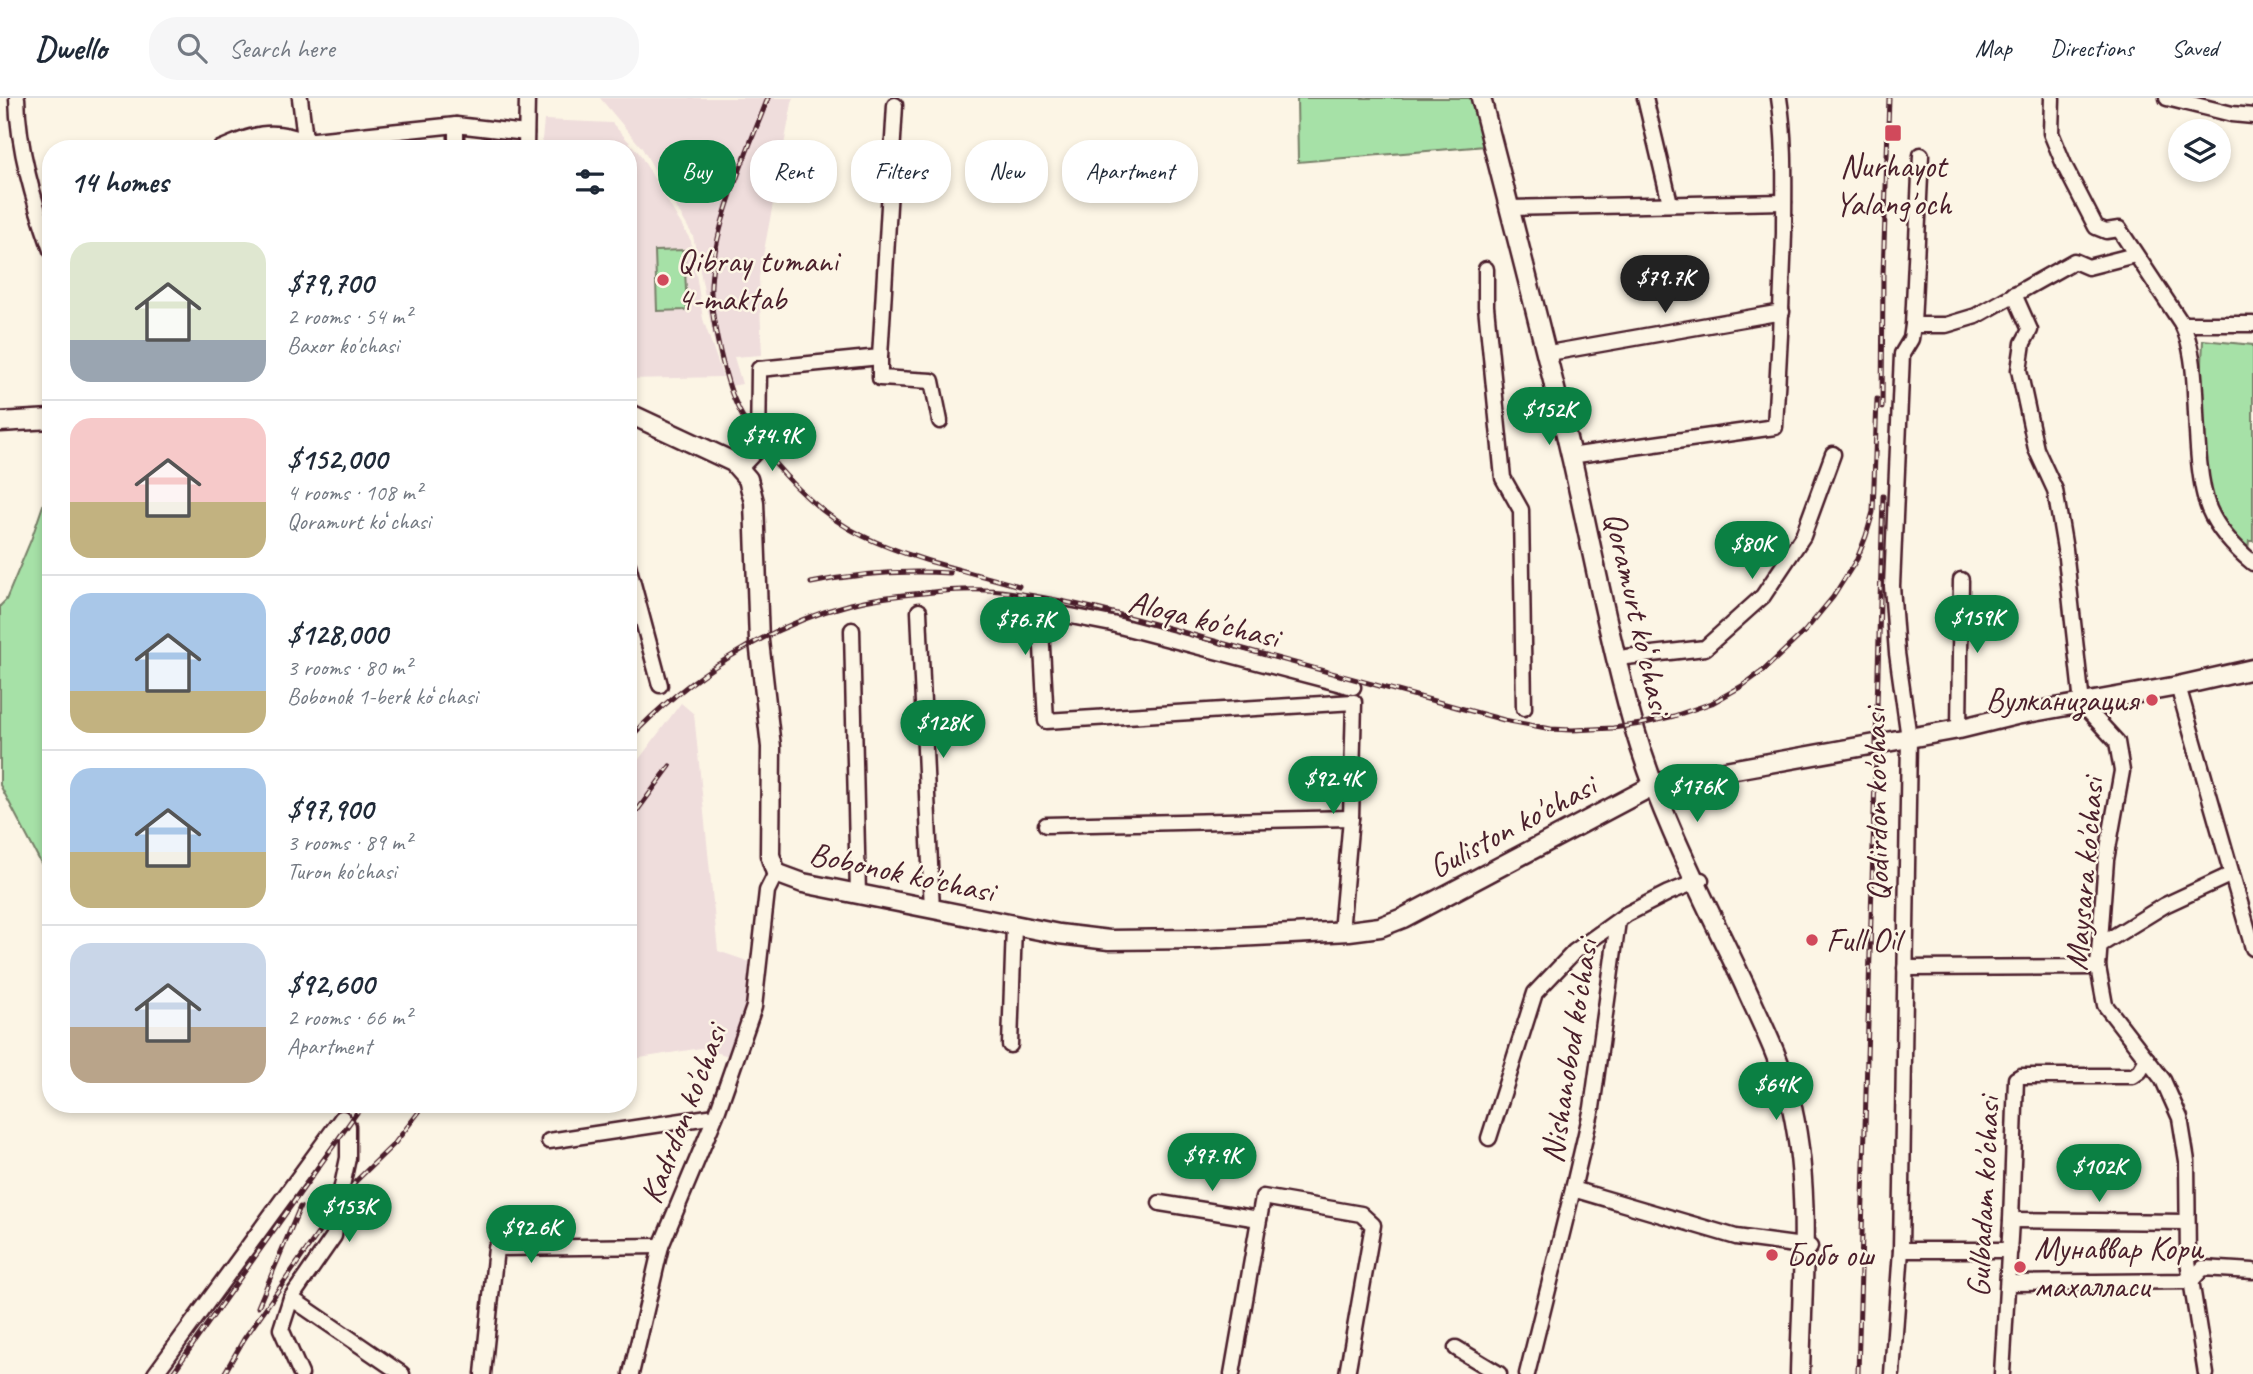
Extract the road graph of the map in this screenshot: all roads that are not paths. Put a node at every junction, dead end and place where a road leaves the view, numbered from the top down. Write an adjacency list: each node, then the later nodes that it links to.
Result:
1 (17, 98): 24 (street)
2 (300, 98): 16 (street)
3 (527, 98): 13 (street)
4 (1481, 98): 23 (main road, Qoramurt koʻchasi)
5 (1487, 98): 23 (main road, Qoramurt koʻchasi)
6 (1645, 98): 22 (street)
7 (1779, 98): 21 (street)
8 (2052, 98): 25 (street)
9 (2167, 98): 11 (street)
10 (895, 104): 33 (street)
11 (2253, 117)
12 (456, 125): 13 (street); 17 (street); 18 (street)
13 (526, 133): 19 (street)
14 (241, 140): 15 (street)
15 (297, 140)
16 (305, 140)
17 (344, 140)
18 (456, 140)
19 (526, 140)
20 (1921, 155): 31 (street, Qodirdon ko'chasi)
21 (1784, 202): 22 (street); 28 (street)
22 (1670, 203): 23 (street)
23 (1512, 208): 32 (main road, Qoramurt koʻchasi); 57 (main road, Qoramurt koʻchasi)
24 (42, 225)
25 (2135, 255): 27 (street); 29 (street)
26 (1486, 269): 54 (street)
27 (2014, 294): 31 (street); 53 (street)
28 (1782, 312): 32 (street); 40 (street)
29 (2182, 324): 30 (street); 43 (street)
30 (2253, 324)
31 (1913, 325): 56 (street, Qodirdon ko'chasi)
32 (1555, 352): 40 (main road, Qoramurt koʻchasi)
33 (880, 357): 36 (street); 38 (street)
34 (637, 417): 41 (main road)
35 (42, 420): 37 (main road)
36 (940, 421)
37 (0, 422)
38 (758, 449): 41 (street); 42 (street)
39 (1833, 454): 48 (street)
40 (1577, 455): 48 (main road, Qoramurt koʻchasi)
41 (740, 468): 42 (main road, Bobonok ko'chasi)
42 (752, 492): 60 (main road, Bobonok ko'chasi)
43 (2253, 563)
44 (1961, 580): 55 (street)
45 (637, 599): 50 (street)
46 (919, 611): 64 (street)
47 (852, 630): 63 (street)
48 (1626, 657): 57 (main road, Qoramurt koʻchasi)
49 (2253, 669): 51 (main road, Guliston ko'chasi)
50 (660, 685)
51 (2178, 686): 53 (main road, Guliston ko'chasi); 61 (street)
52 (1353, 687): 58 (street, Aloqa ko'chasi)
53 (2082, 704): 55 (main road, Guliston ko'chasi); 68 (street, Maysara ko'chasi)
54 (1524, 708)
55 (1959, 729): 56 (main road, Guliston ko'chasi)
56 (1909, 738): 57 (main road, Guliston ko'chasi); 71 (street, Qodirdon ko'chasi)
57 (1655, 784): 62 (main road, Qoramurt koʻchasi); 67 (main road, Guliston ko'chasi)
58 (1350, 818): 59 (street); 67 (street)
59 (1046, 825)
60 (776, 873): 63 (main road, Bobonok ko'chasi); 74 (street, Kadrdon ko'chasi)
61 (2232, 874): 68 (street); 69 (street)
62 (1698, 881): 65 (street); 83 (main road, Qoramurt koʻchasi)
63 (858, 895): 64 (main road, Bobonok ko'chasi)
64 (932, 910): 66 (main road, Bobonok ko'chasi)
65 (1618, 921): 75 (street); 77 (street, Nishanobod ko'chasi)
66 (1014, 926): 67 (main road, Bobonok ko'chasi); 72 (street)
67 (1341, 932)
68 (2100, 945): 70 (street, Maysara ko'chasi)
69 (2253, 948)
70 (2098, 967): 71 (street); 73 (street, Maysara ko'chasi)
71 (1905, 968): 84 (street, Qodirdon ko'chasi)
72 (1010, 1045)
73 (2147, 1059): 80 (street, Gulbadam ko'chasi); 81 (street, Maysara ko'chasi)
74 (715, 1116): 76 (street); 82 (street, Kadrdon ko'chasi)
75 (1489, 1138)
76 (549, 1141)
77 (1573, 1189): 83 (street, Nishanobod ko'chasi); 99 (street, Nishanobod ko'chasi)
78 (1160, 1203): 79 (street)
79 (1259, 1219): 96 (street); 97 (street)
80 (2011, 1220): 81 (street); 85 (street, Gulbadam ko'chasi)
81 (2187, 1222): 87 (street, Maysara ko'chasi)
82 (661, 1246): 94 (street); 95 (street, Kadrdon ko'chasi)
83 (1806, 1246): 100 (main road, Qoramurt koʻchasi); 101 (main road, Qoramurt koʻchasi)
84 (1901, 1250): 85 (street); 102 (street, Qodirdon ko'chasi)
85 (2010, 1250): 88 (street, Gulbadam ko'chasi)
86 (2253, 1271): 87 (street)
87 (2191, 1281): 88 (street); 104 (street, Maysara ko'chasi)
88 (2008, 1283): 103 (street, Gulbadam ko'chasi)
89 (291, 1298): 91 (street); 92 (street); 93 (street)
90 (1456, 1348): 98 (street)
91 (155, 1374)
92 (301, 1374)
93 (402, 1374)
94 (484, 1374)
95 (631, 1374)
96 (1232, 1374)
97 (1347, 1374)
98 (1499, 1374)
99 (1527, 1374)
100 (1800, 1374)
101 (1805, 1374)
102 (1892, 1374)
103 (2002, 1374)
104 (2206, 1374)

